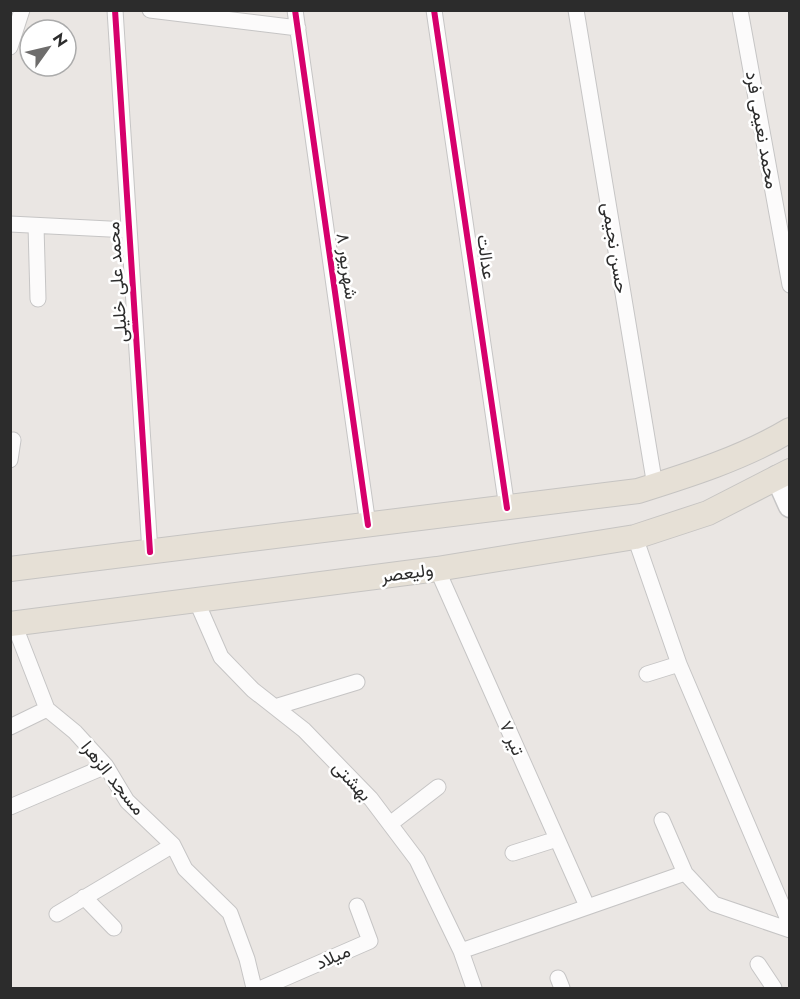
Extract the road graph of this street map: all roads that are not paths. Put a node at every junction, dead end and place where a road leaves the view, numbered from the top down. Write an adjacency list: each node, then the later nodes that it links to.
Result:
1 (22, 10): 9 (street)
2 (115, 10): 12 (street, محمد علی خلیلی)
3 (150, 10): 8 (street)
4 (296, 10): 8 (street, ۸ شهریور)
5 (434, 10): 21 (street, عدالت)
6 (576, 10): 19 (street, حسن نجیمی)
7 (740, 10): 13 (street, محمد نعیمی فرد)
8 (298, 28): 22 (street, ۸ شهریور)
9 (10, 47)
10 (10, 224): 11 (street)
11 (36, 226): 12 (street); 14 (street)
12 (129, 230): 24 (street, محمد علی خلیلی)
13 (789, 285)
14 (38, 299)
15 (789, 430): 19 (main road)
16 (13, 440): 17 (street)
17 (10, 460)
18 (783, 474): 20 (street); 23 (main road, ولیعصر)
19 (655, 486): 21 (main road)
20 (789, 506)
21 (507, 508): 22 (main road)
22 (368, 525): 24 (main road)
23 (635, 537): 26 (main road, ولیعصر); 29 (street)
24 (150, 552): 25 (main road)
25 (10, 569)
26 (437, 569): 27 (main road, ولیعصر); 40 (street, ۷ تیر)
27 (196, 600): 28 (main road, ولیعصر); 32 (street, بهشتی)
28 (12, 624): 33 (street, مسجد الزهرا)
29 (679, 664): 30 (street); 48 (street)
30 (647, 674)
31 (357, 682): 32 (street)
32 (275, 707): 39 (street, بهشتی)
33 (47, 709): 34 (street); 35 (street, مسجد الزهرا)
34 (10, 727)
35 (106, 766): 37 (street); 41 (street, مسجد الزهرا)
36 (438, 787): 39 (street)
37 (10, 807)
38 (662, 820): 43 (street)
39 (390, 824): 51 (street, بهشتی)
40 (557, 839): 42 (street); 46 (street, ۷ تیر)
41 (174, 844): 44 (street); 53 (street, مسجد الزهرا)
42 (513, 853)
43 (686, 873): 46 (street); 50 (street)
44 (84, 897): 47 (street); 49 (street)
45 (357, 906): 54 (street, میلاد)
46 (587, 906): 51 (street)
47 (57, 914)
48 (789, 924)
49 (114, 928)
50 (789, 930)
51 (461, 951): 55 (street, بهشتی)
52 (758, 964): 56 (street)
53 (254, 988)
54 (262, 988)
55 (474, 988)
56 (774, 988)

